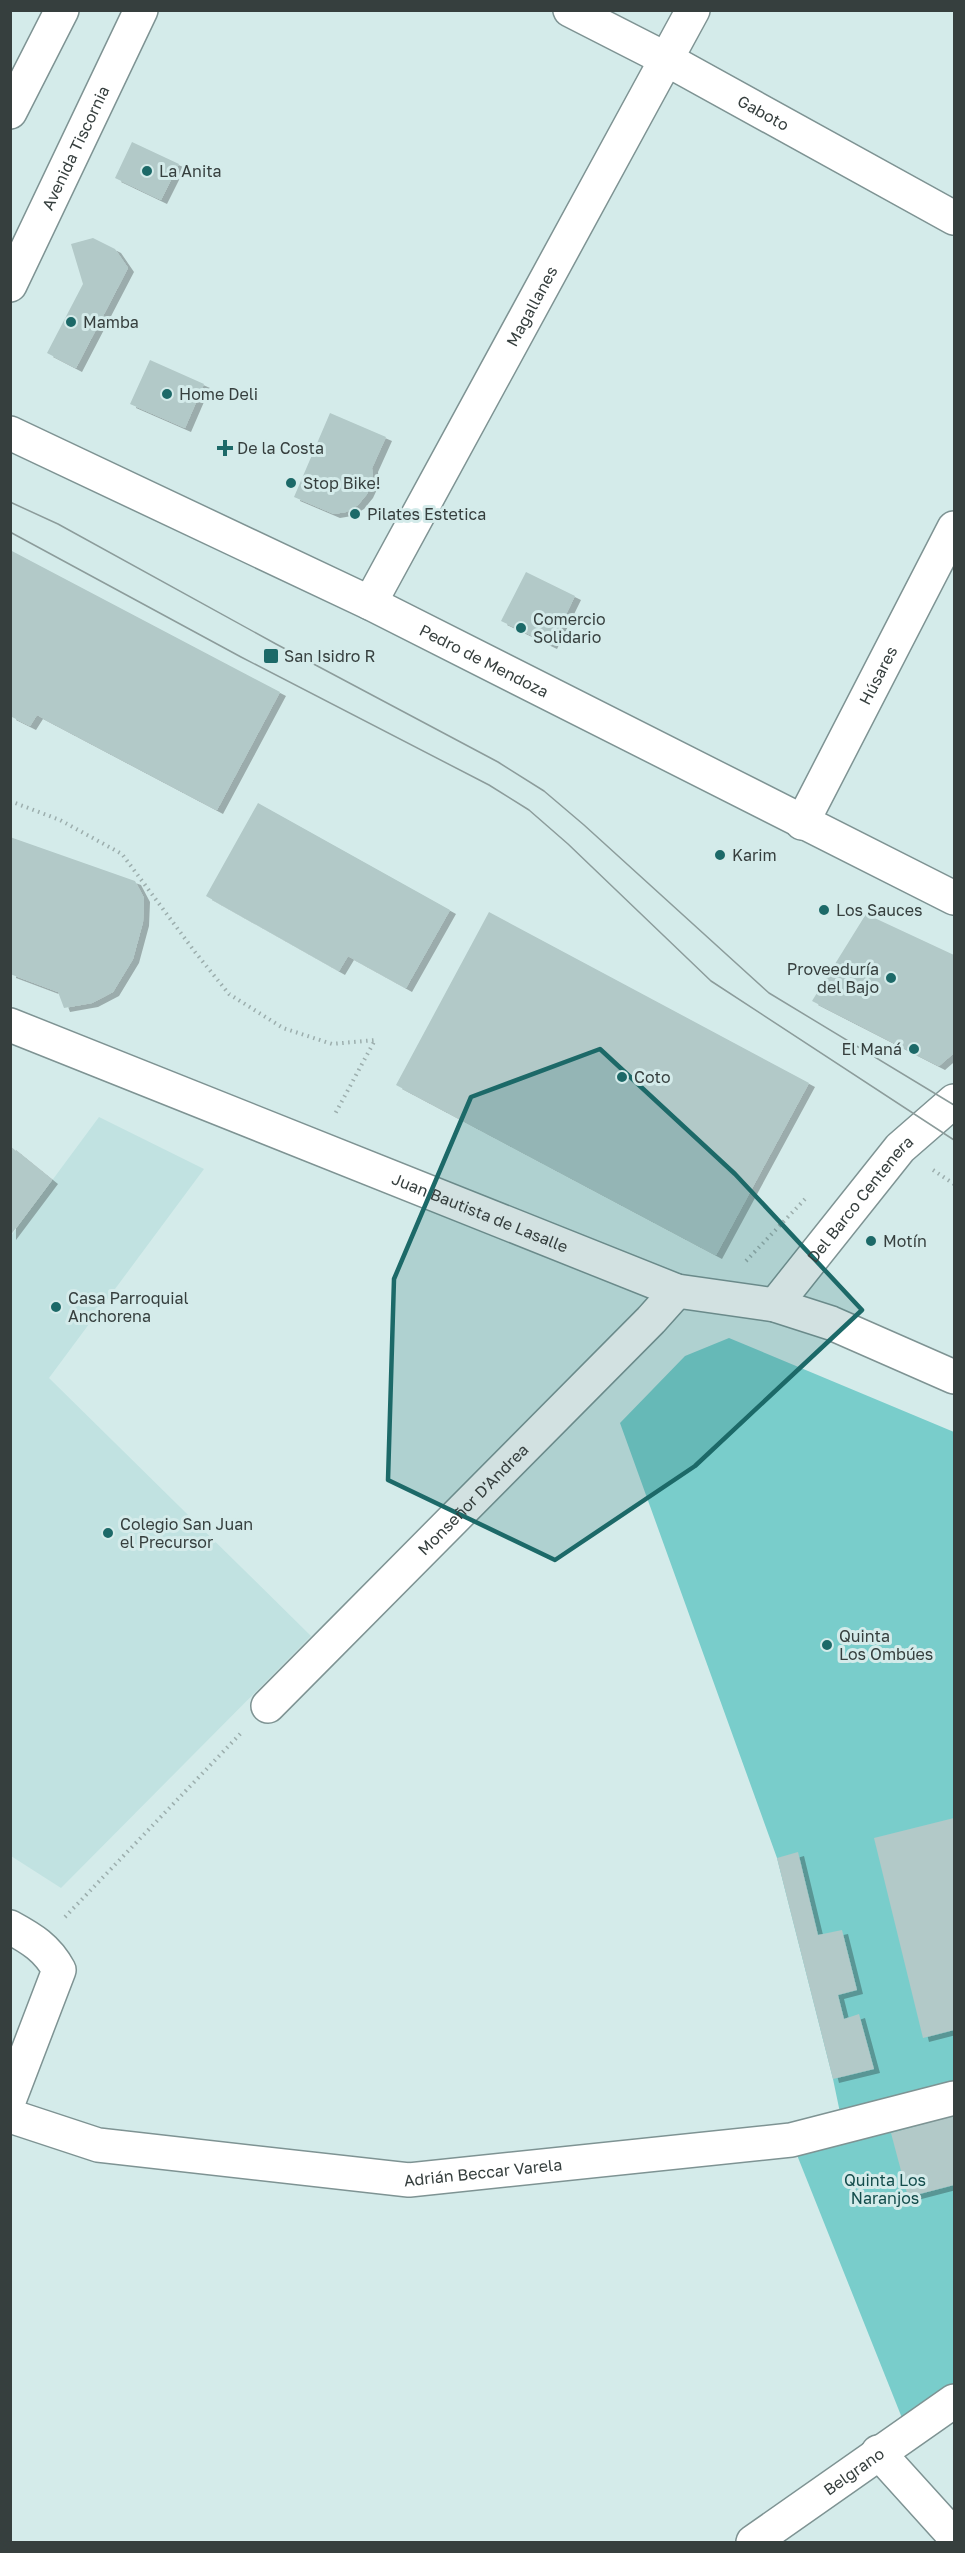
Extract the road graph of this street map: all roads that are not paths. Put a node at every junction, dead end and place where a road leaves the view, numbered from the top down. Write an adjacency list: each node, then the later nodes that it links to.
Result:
1 (62, 10): 6 (street)
2 (141, 10): 8 (street, Avenida Tiscornia)
3 (570, 10): 5 (street, Gaboto)
4 (693, 10): 5 (street, Magallanes)
5 (666, 59): 7 (street, Gaboto); 11 (street, Magallanes)
6 (10, 112)
7 (954, 218)
8 (10, 285)
9 (10, 433): 11 (street, Pedro de Mendoza)
10 (954, 528): 12 (street, Húsares)
11 (370, 603): 12 (street, Pedro de Mendoza)
12 (802, 822): 13 (street, Pedro de Mendoza)
13 (954, 898)
14 (10, 1025): 16 (street, Juan Bautista de Lasalle)
15 (954, 1101): 17 (street, Del Barco Centenera)
16 (677, 1291): 17 (street, Juan Bautista de Lasalle); 19 (street, Monseñor D'Andrea)
17 (775, 1305): 18 (street, Juan Bautista de Lasalle)
18 (954, 1377)
19 (268, 1706)
20 (10, 1927): 21 (street)
21 (10, 2098)
22 (954, 2098): 23 (street, Adrián Beccar Varela)
23 (10, 2116)
24 (954, 2401): 25 (street, Belgrano)
25 (878, 2452): 26 (street); 27 (street, Belgrano)
26 (954, 2536)
27 (753, 2542)

